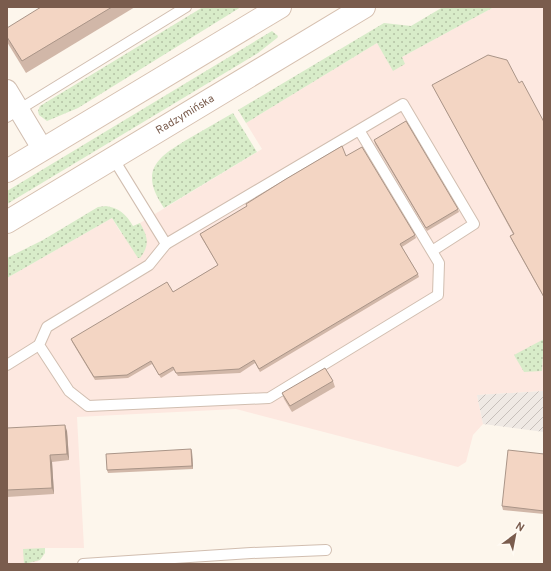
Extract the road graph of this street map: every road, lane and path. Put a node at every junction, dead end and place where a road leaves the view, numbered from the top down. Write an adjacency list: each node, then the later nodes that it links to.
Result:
1 (186, 7): 5 (lane)
2 (280, 7): 7 (main road)
3 (364, 7): 8 (main road, Radzymińska)
4 (7, 90): 5 (street)
5 (13, 113): 7 (street)
6 (359, 130): 11 (lane); 12 (lane); 12 (lane)
7 (43, 150): 9 (main road)
8 (113, 158): 10 (main road, Radzymińska); 11 (lane)
9 (7, 172)
10 (7, 222)
11 (166, 244): 13 (lane)
12 (432, 251): 13 (lane)
13 (39, 345): 14 (lane)
14 (7, 365)
15 (326, 550): 16 (lane)
16 (83, 564)

